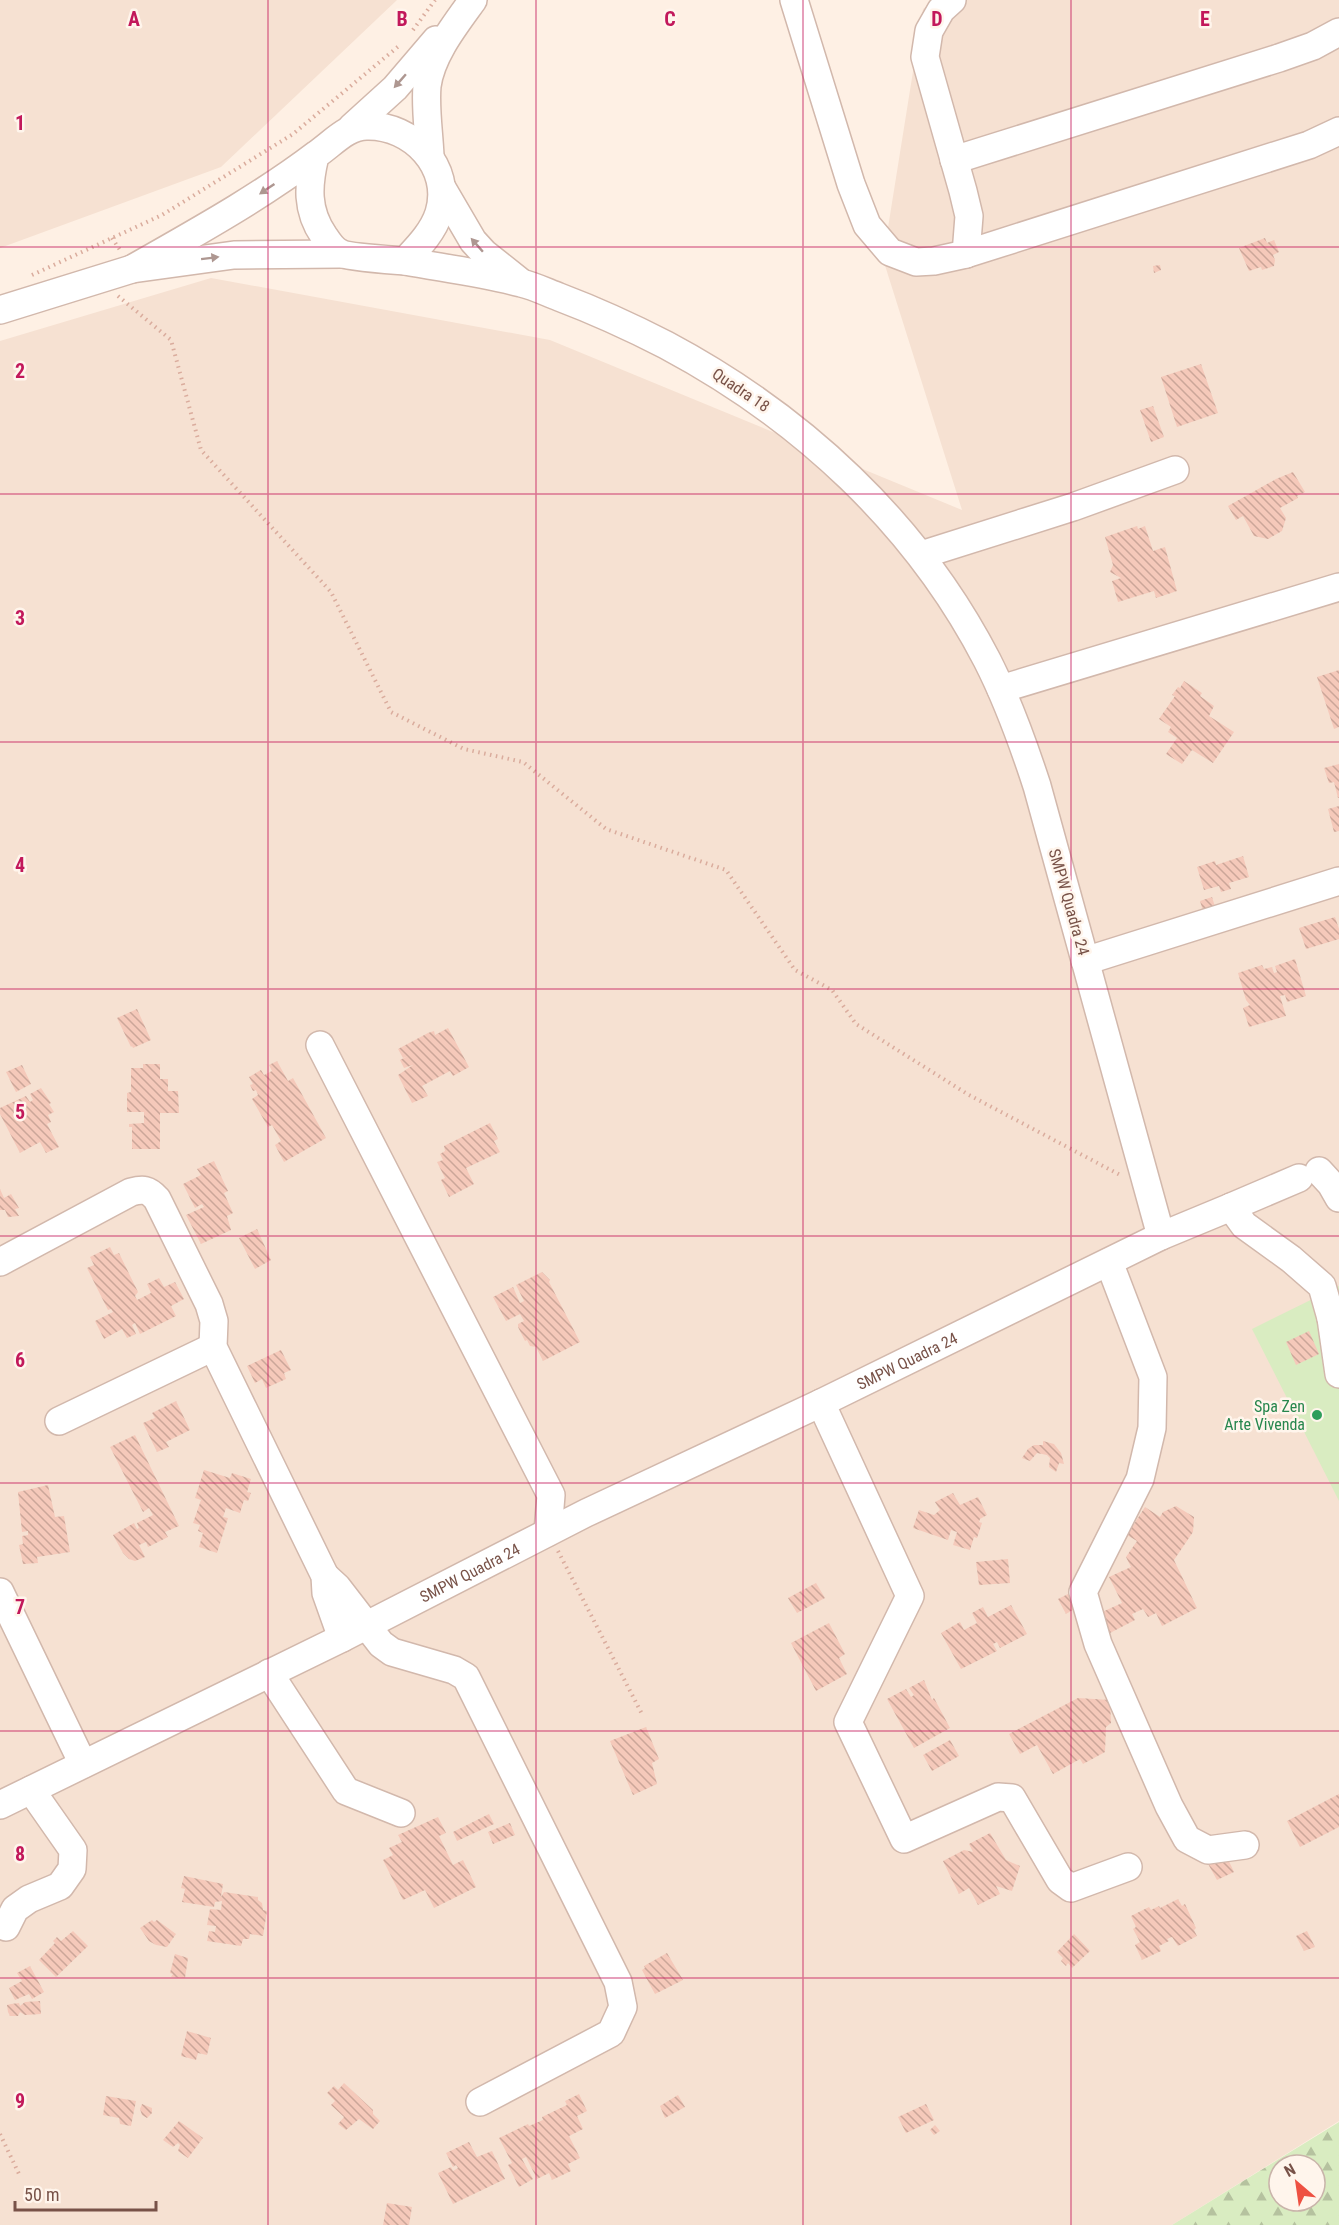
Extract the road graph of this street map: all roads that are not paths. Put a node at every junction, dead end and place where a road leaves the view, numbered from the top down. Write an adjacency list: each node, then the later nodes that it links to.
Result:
1 (473, 0): 4 (street)
2 (794, 0): 13 (street)
3 (952, 0): 10 (street)
4 (455, 24): 6 (street, one-way to 6); 9 (street)
5 (1339, 32): 10 (street)
6 (352, 127): 8 (street); 9 (street)
7 (1339, 131): 13 (street)
8 (315, 156): 12 (street); 15 (street, one-way to 15)
9 (430, 156): 11 (street)
10 (954, 160): 13 (street)
11 (442, 188): 14 (street); 16 (street, one-way to 11)
12 (341, 254): 14 (street); 15 (street, one-way to 12)
13 (966, 254)
14 (405, 261): 16 (street)
15 (132, 269): 17 (street)
16 (522, 283): 19 (street, Quadra 18)
17 (0, 310)
18 (1175, 470): 19 (street)
19 (921, 555): 21 (street, SMPW Quadra 24)
20 (1339, 587): 21 (street)
21 (1001, 689): 23 (street, SMPW Quadra 24)
22 (1339, 881): 23 (street)
23 (1085, 960): 27 (street, SMPW Quadra 24)
24 (320, 1045): 36 (street)
25 (1339, 1198): 26 (street)
26 (1231, 1207): 27 (street); 30 (street)
27 (1161, 1236): 29 (street, SMPW Quadra 24)
28 (0, 1262): 32 (street)
29 (1109, 1262): 34 (street, SMPW Quadra 24); 48 (street)
30 (1330, 1282): 31 (street)
31 (1335, 1321): 33 (street)
32 (213, 1347): 35 (street); 39 (street)
33 (1339, 1374)
34 (821, 1403): 37 (street, SMPW Quadra 24); 49 (street)
35 (59, 1421)
36 (552, 1495): 37 (street); 38 (street)
37 (586, 1513): 38 (street, SMPW Quadra 24)
38 (548, 1532): 41 (street, SMPW Quadra 24)
39 (325, 1576): 41 (street); 42 (street)
40 (0, 1592): 44 (street)
41 (368, 1625): 42 (street, SMPW Quadra 24); 51 (street)
42 (342, 1638): 43 (street, SMPW Quadra 24)
43 (269, 1673): 44 (street, SMPW Quadra 24); 47 (street)
44 (83, 1764): 45 (street, SMPW Quadra 24)
45 (31, 1790): 46 (street, SMPW Quadra 24); 50 (street)
46 (0, 1805)
47 (401, 1813)
48 (1245, 1845)
49 (1128, 1867)
50 (6, 1927)
51 (480, 2102)

